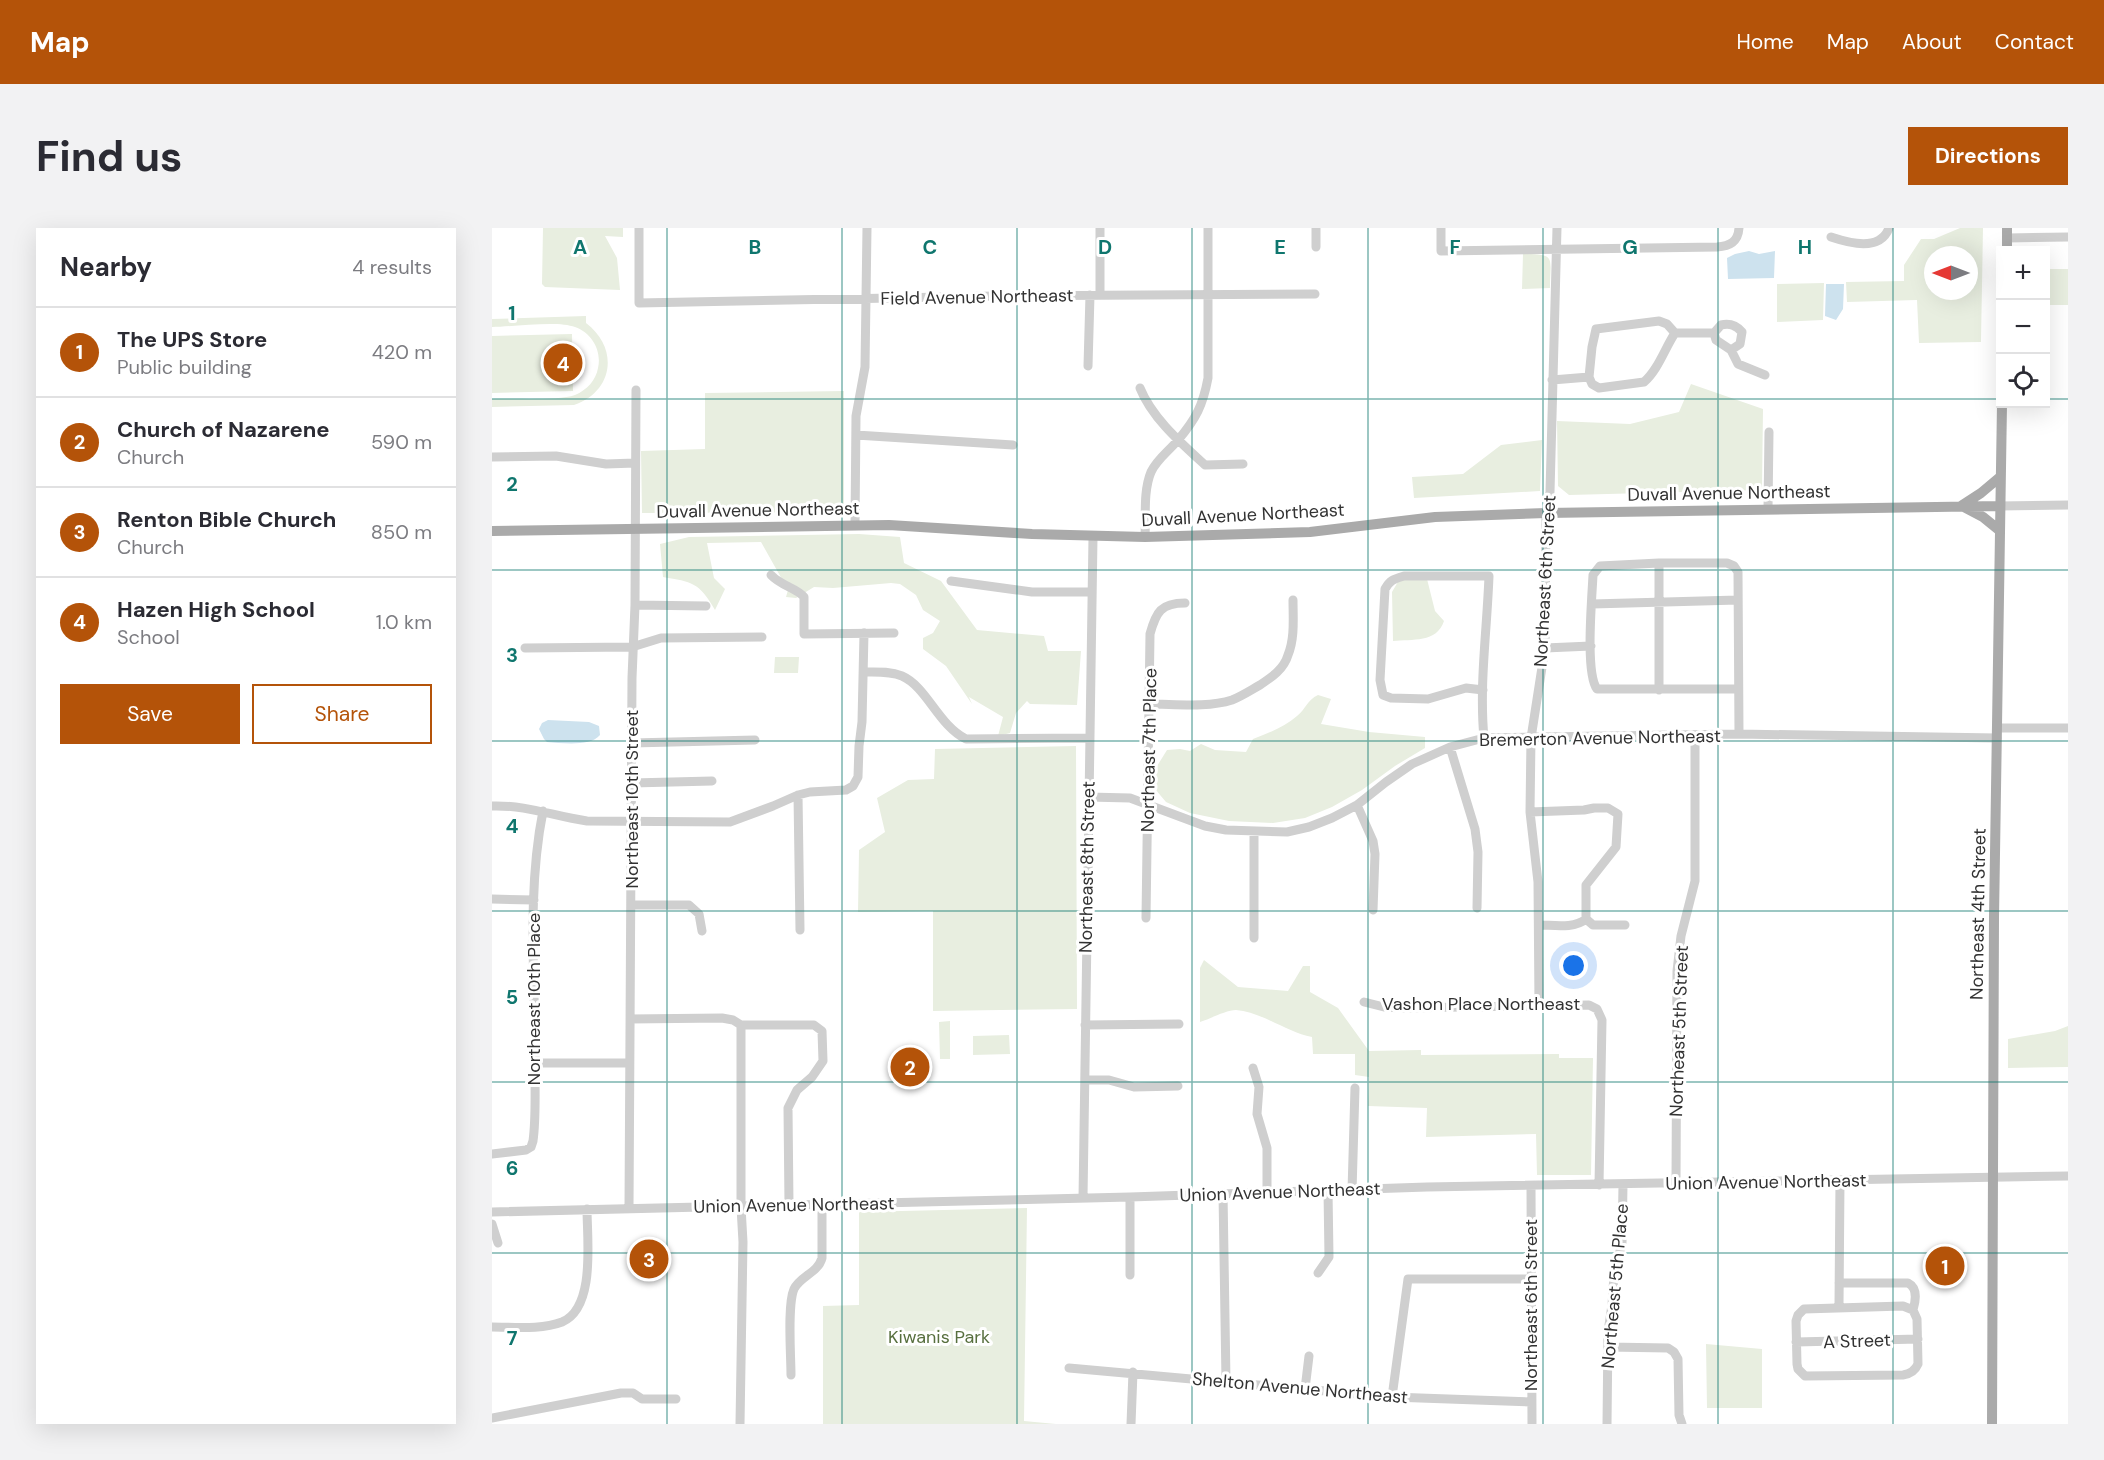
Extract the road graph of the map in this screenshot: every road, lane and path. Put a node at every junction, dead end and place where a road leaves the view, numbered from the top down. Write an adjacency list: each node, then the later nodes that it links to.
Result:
1 (639, 228): 18 (street, Field Avenue Northeast)
2 (867, 228): 18 (street)
3 (1100, 228): 17 (street)
4 (1208, 228): 15 (street)
5 (1316, 228): 13 (street)
6 (1441, 228): 14 (street)
7 (1557, 228): 14 (street, Northeast 6th Street)
8 (1739, 228): 14 (street)
9 (1889, 228): 11 (street)
10 (2007, 233): 12 (street)
11 (1831, 237)
12 (2068, 237)
13 (1316, 247)
14 (1557, 250): 25 (street, Northeast 6th Street)
15 (1208, 293): 16 (street, Field Avenue Northeast); 17 (street, Field Avenue Northeast); 31 (street)
16 (1315, 294)
17 (1095, 295): 18 (street, Field Avenue Northeast); 22 (street)
18 (866, 299): 30 (street)
19 (1675, 333): 20 (street); 24 (street); 24 (street)
20 (1714, 333): 21 (street); 21 (street)
21 (1731, 350): 23 (street)
22 (1088, 366)
23 (1765, 375)
24 (1589, 377): 25 (street)
25 (1552, 380): 41 (street, Northeast 6th Street)
26 (1140, 388): 31 (street)
27 (636, 390): 34 (street, Northeast 10th Street)
28 (2002, 408): 36 (main road, Northeast 4th Street)
29 (1769, 432): 40 (street)
30 (856, 435): 32 (street); 42 (street)
31 (1178, 440): 35 (street); 47 (street)
32 (1013, 445)
33 (492, 457): 34 (street)
34 (635, 463): 43 (street, Northeast 10th Street)
35 (1243, 464)
36 (2000, 477): 38 (main road); 39 (main road, Northeast 4th Street)
37 (2068, 505): 39 (street, Duvall Avenue Northeast)
38 (1961, 506): 39 (main road, Duvall Avenue Northeast); 40 (main road, Duvall Avenue Northeast); 44 (main road)
39 (1999, 506): 44 (main road, Northeast 4th Street)
40 (1768, 509): 41 (main road, Duvall Avenue Northeast)
41 (1546, 513): 47 (main road, Duvall Avenue Northeast); 65 (street, Northeast 6th Street)
42 (855, 525): 43 (main road, Duvall Avenue Northeast); 46 (main road, Duvall Avenue Northeast)
43 (636, 529): 45 (main road, Duvall Avenue Northeast); 57 (street, Northeast 10th Street)
44 (1999, 530): 73 (main road, Northeast 4th Street)
45 (492, 531)
46 (1093, 537): 47 (main road, Duvall Avenue Northeast); 51 (street, Northeast 8th Street)
47 (1145, 537)
48 (1659, 563): 53 (street); 54 (street); 56 (street)
49 (771, 575): 59 (street)
50 (951, 581): 51 (street)
51 (1091, 592): 75 (street, Northeast 8th Street)
52 (1293, 600): 70 (street)
53 (1738, 600): 54 (street); 67 (street)
54 (1659, 602): 56 (street); 69 (street)
55 (1185, 603): 70 (street, Northeast 7th Place)
56 (1592, 604): 62 (street)
57 (635, 605): 58 (street); 63 (street, Northeast 10th Street)
58 (706, 606)
59 (864, 633): 60 (street); 66 (street)
60 (894, 633)
61 (762, 637): 63 (street)
62 (1591, 646): 65 (street); 69 (street)
63 (632, 647): 64 (street); 79 (street, Northeast 10th Street)
64 (525, 648)
65 (1545, 648): 77 (street, Northeast 6th Street)
66 (864, 672): 75 (street); 83 (street)
67 (1737, 689): 69 (street); 72 (street)
68 (1483, 690): 68 (street); 76 (street)
69 (1659, 690)
70 (1149, 704): 85 (street, Northeast 7th Place)
71 (2068, 728): 73 (street, Bremerton Avenue Northeast)
72 (1739, 734): 73 (street, Bremerton Avenue Northeast); 74 (street, Bremerton Avenue Northeast)
73 (1997, 734): 117 (main road, Northeast 4th Street)
74 (1695, 736): 77 (street, Bremerton Avenue Northeast); 120 (street, Northeast 5th Street)
75 (1089, 738): 84 (street, Northeast 8th Street)
76 (1484, 738): 77 (street, Bremerton Avenue Northeast); 80 (street, Bremerton Avenue Northeast)
77 (1531, 738): 89 (street, Northeast 6th Street)
78 (755, 740): 79 (street)
79 (632, 743): 82 (street, Northeast 10th Street)
80 (1450, 747): 86 (street, Bremerton Avenue Northeast); 95 (street)
81 (712, 782): 82 (street)
82 (632, 783): 90 (street, Northeast 10th Street)
83 (798, 795): 90 (street); 101 (street)
84 (1088, 797): 85 (street, Bremerton Avenue Northeast); 109 (street, Northeast 8th Street)
85 (1149, 804): 91 (street, Bremerton Avenue Northeast); 97 (street, Northeast 7th Place)
86 (1357, 805): 91 (street, Bremerton Avenue Northeast); 96 (street)
87 (492, 806): 88 (street)
88 (543, 811): 90 (street); 93 (street, Northeast 10th Place)
89 (1530, 812): 98 (street); 100 (street, Northeast 6th Street)
90 (632, 822): 94 (street, Northeast 10th Street)
91 (1254, 832): 103 (street)
92 (492, 899): 93 (street)
93 (534, 900): 110 (street, Northeast 10th Place)
94 (632, 905): 102 (street); 106 (street, Northeast 10th Street)
95 (1476, 908)
96 (1373, 910)
97 (1146, 918)
98 (1586, 920): 99 (street); 100 (street)
99 (1625, 925)
100 (1539, 926): 105 (street, Northeast 6th Street)
101 (800, 930)
102 (702, 931)
103 (1254, 938)
104 (1364, 1002): 105 (street, Vashon Place Northeast)
105 (1539, 1005): 121 (street, Vashon Place Northeast)
106 (630, 1019): 108 (street); 111 (street, Northeast 10th Street)
107 (1179, 1024): 109 (street)
108 (741, 1025): 131 (street); 132 (street)
109 (1085, 1025): 113 (street, Northeast 8th Street)
110 (535, 1063): 111 (street); 116 (street, Northeast 10th Place)
111 (629, 1063): 133 (street, Northeast 10th Street)
112 (1253, 1068): 127 (street)
113 (1085, 1080): 114 (street); 129 (street, Northeast 8th Street)
114 (1178, 1086)
115 (1355, 1088): 125 (street)
116 (492, 1154)
117 (1992, 1176): 118 (street, Union Avenue Northeast); 119 (street, Union Avenue Northeast); 163 (main road, Northeast 4th Street)
118 (2068, 1176)
119 (1839, 1180): 120 (street, Union Avenue Northeast); 141 (street)
120 (1676, 1184): 122 (street, Union Avenue Northeast)
121 (1599, 1185): 122 (street, Union Avenue Northeast); 123 (street, Union Avenue Northeast)
122 (1623, 1185): 147 (street, Northeast 5th Place)
123 (1531, 1186): 125 (street, Union Avenue Northeast); 140 (street, Northeast 6th Street)
124 (1328, 1191): 125 (street, Union Avenue Northeast); 127 (street, Union Avenue Northeast); 138 (street)
125 (1352, 1191)
126 (1223, 1193): 127 (street, Union Avenue Northeast); 128 (street, Union Avenue Northeast); 152 (street)
127 (1267, 1193)
128 (1130, 1197): 129 (street, Union Avenue Northeast); 139 (street)
129 (1083, 1198): 130 (street, Union Avenue Northeast)
130 (822, 1204): 131 (street, Union Avenue Northeast); 151 (street)
131 (789, 1206): 132 (street, Union Avenue Northeast)
132 (741, 1207): 133 (street, Union Avenue Northeast); 158 (street)
133 (629, 1208): 134 (street, Union Avenue Northeast)
134 (587, 1209): 135 (street, Union Avenue Northeast); 144 (street)
135 (492, 1212)
136 (492, 1224): 137 (street)
137 (498, 1243)
138 (1318, 1273)
139 (1130, 1275)
140 (1532, 1279): 154 (street); 156 (street, Northeast 6th Street)
141 (1839, 1283): 142 (street); 143 (street)
142 (1839, 1306): 143 (street); 146 (street)
143 (1913, 1310): 145 (street)
144 (492, 1327)
145 (1918, 1339): 146 (street, A Street); 146 (street)
146 (1796, 1342)
147 (1608, 1347): 161 (street, Northeast 5th Place); 162 (street)
148 (1309, 1356): 153 (street)
149 (1069, 1368): 150 (street, Shelton Avenue Northeast)
150 (1133, 1372): 152 (street, Shelton Avenue Northeast); 159 (street)
151 (791, 1375)
152 (1226, 1381): 153 (street, Shelton Avenue Northeast)
153 (1305, 1389): 154 (street, Shelton Avenue Northeast)
154 (1392, 1397): 156 (street, Shelton Avenue Northeast)
155 (676, 1399): 157 (street)
156 (1532, 1402): 160 (street, Northeast 6th Street)
157 (492, 1418)
158 (740, 1424)
159 (1131, 1424)
160 (1532, 1424)
161 (1607, 1424)
162 (1682, 1424)
163 (1992, 1424)

